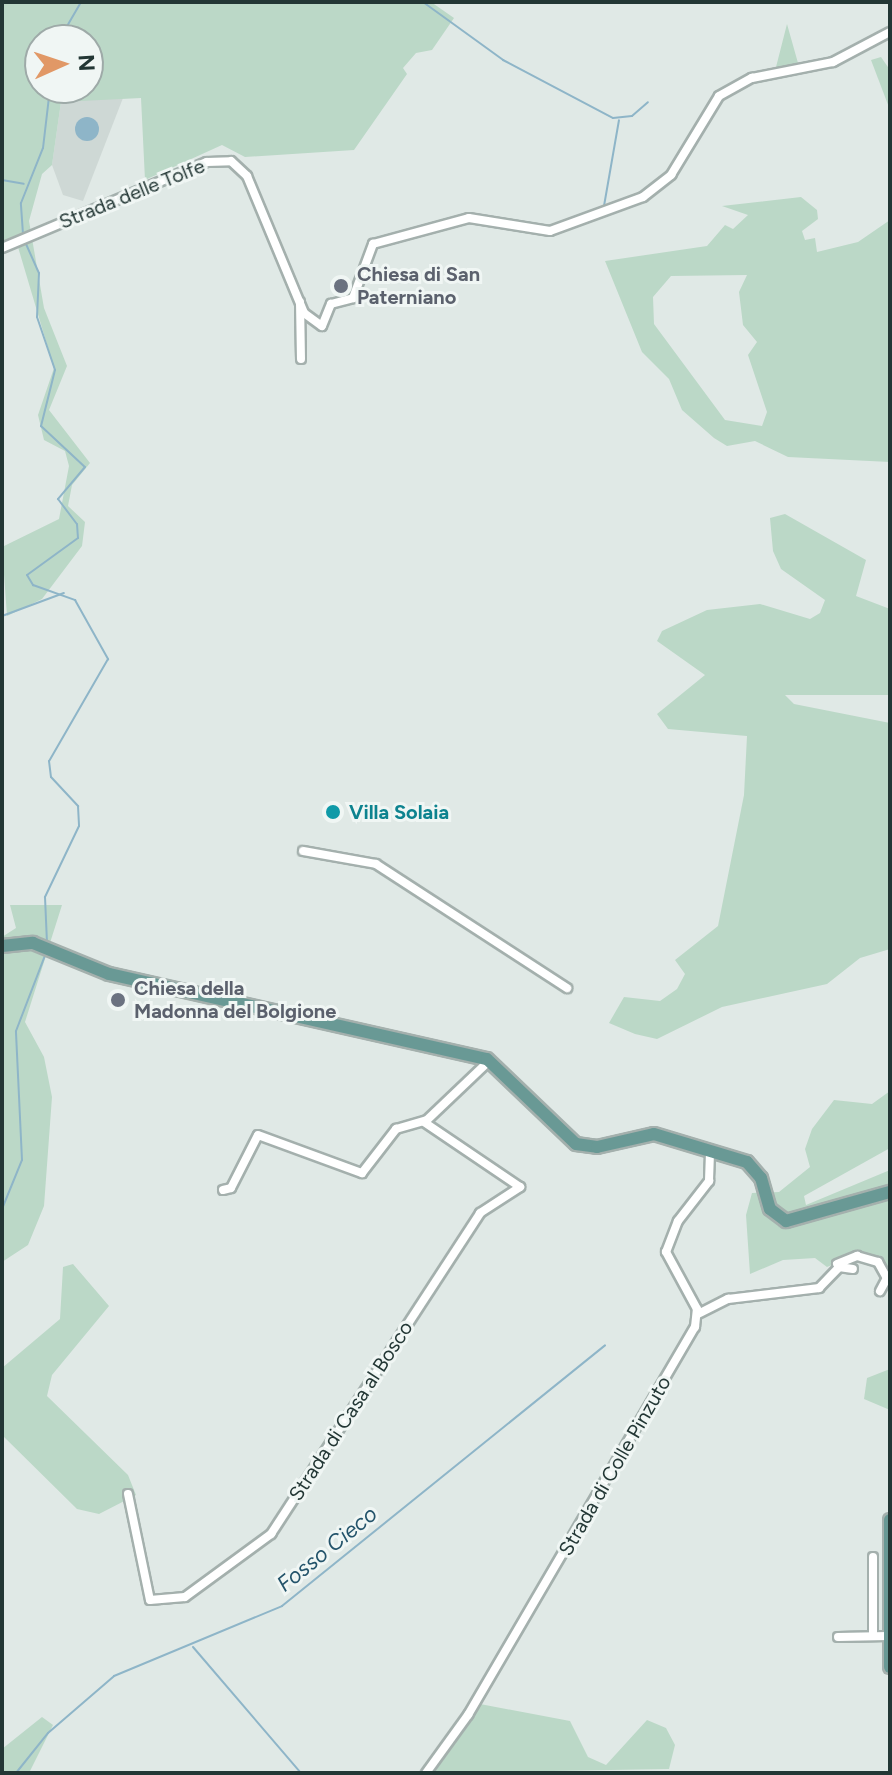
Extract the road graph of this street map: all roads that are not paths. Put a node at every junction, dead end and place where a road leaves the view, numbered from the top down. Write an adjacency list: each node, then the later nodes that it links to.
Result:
1 (890, 32): 3 (street, Strada delle Tolfe)
2 (2, 248): 3 (street, Strada delle Tolfe)
3 (300, 302): 4 (street)
4 (301, 359)
5 (303, 851): 7 (street)
6 (2, 946): 8 (main road)
7 (567, 988)
8 (490, 1060): 9 (street); 10 (main road)
9 (424, 1122): 11 (street); 17 (street, Strada di Casa al Bosco)
10 (710, 1149): 12 (main road); 16 (street)
11 (223, 1190)
12 (890, 1192)
13 (853, 1269): 14 (street)
14 (829, 1278): 15 (street); 16 (street)
15 (880, 1291)
16 (698, 1314): 24 (street, Strada di Colle Pinzuto)
17 (128, 1494)
18 (890, 1520): 21 (main road)
19 (873, 1557): 20 (street)
20 (873, 1636): 21 (street); 22 (street)
21 (888, 1636): 23 (main road)
22 (838, 1637)
23 (890, 1667)
24 (426, 1773)

